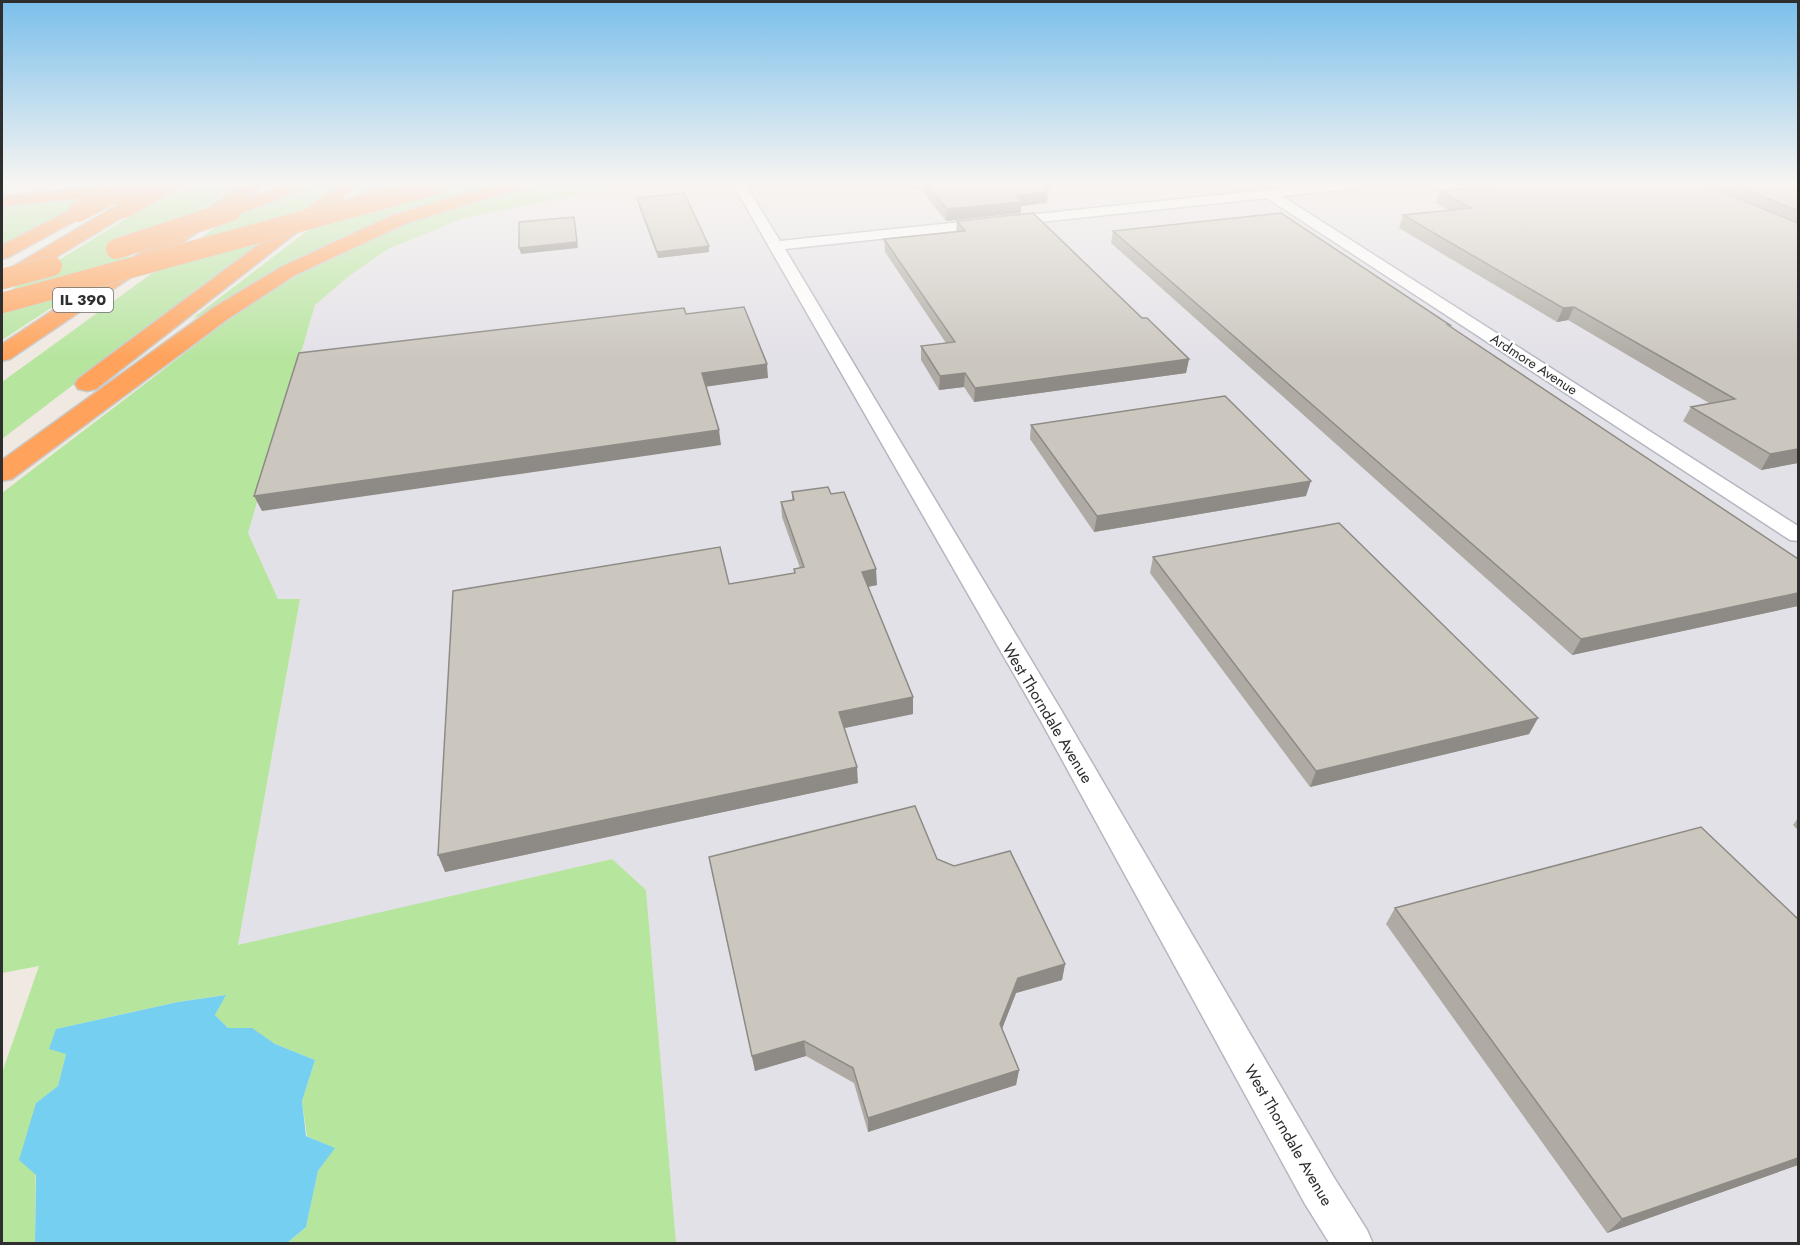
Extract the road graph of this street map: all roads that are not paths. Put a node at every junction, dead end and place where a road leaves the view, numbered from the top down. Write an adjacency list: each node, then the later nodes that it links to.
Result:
1 (22, 242): 14 (highway, bridge)
2 (61, 242): 17 (highway)
3 (68, 242): 18 (highway)
4 (137, 242): 15 (highway, bridge)
5 (172, 242): 13 (highway, IL 390)
6 (225, 242): 19 (highway, bridge)
7 (273, 242): 22 (highway)
8 (350, 242): 23 (highway)
9 (774, 242): 12 (street, West Thorndale Avenue)
10 (813, 242): 12 (street)
11 (1344, 242): 24 (street, Ardmore Avenue)
12 (776, 246): 25 (street, West Thorndale Avenue)
13 (164, 247): 20 (highway, IL 390); 21 (highway)
14 (2, 253)
15 (93, 255)
16 (71, 261): 18 (highway, bridge)
17 (2, 273)
18 (2, 280)
19 (2, 303)
20 (2, 354)
21 (2, 370)
22 (2, 450)
23 (2, 473)
24 (1798, 535)
25 (1353, 1244)

